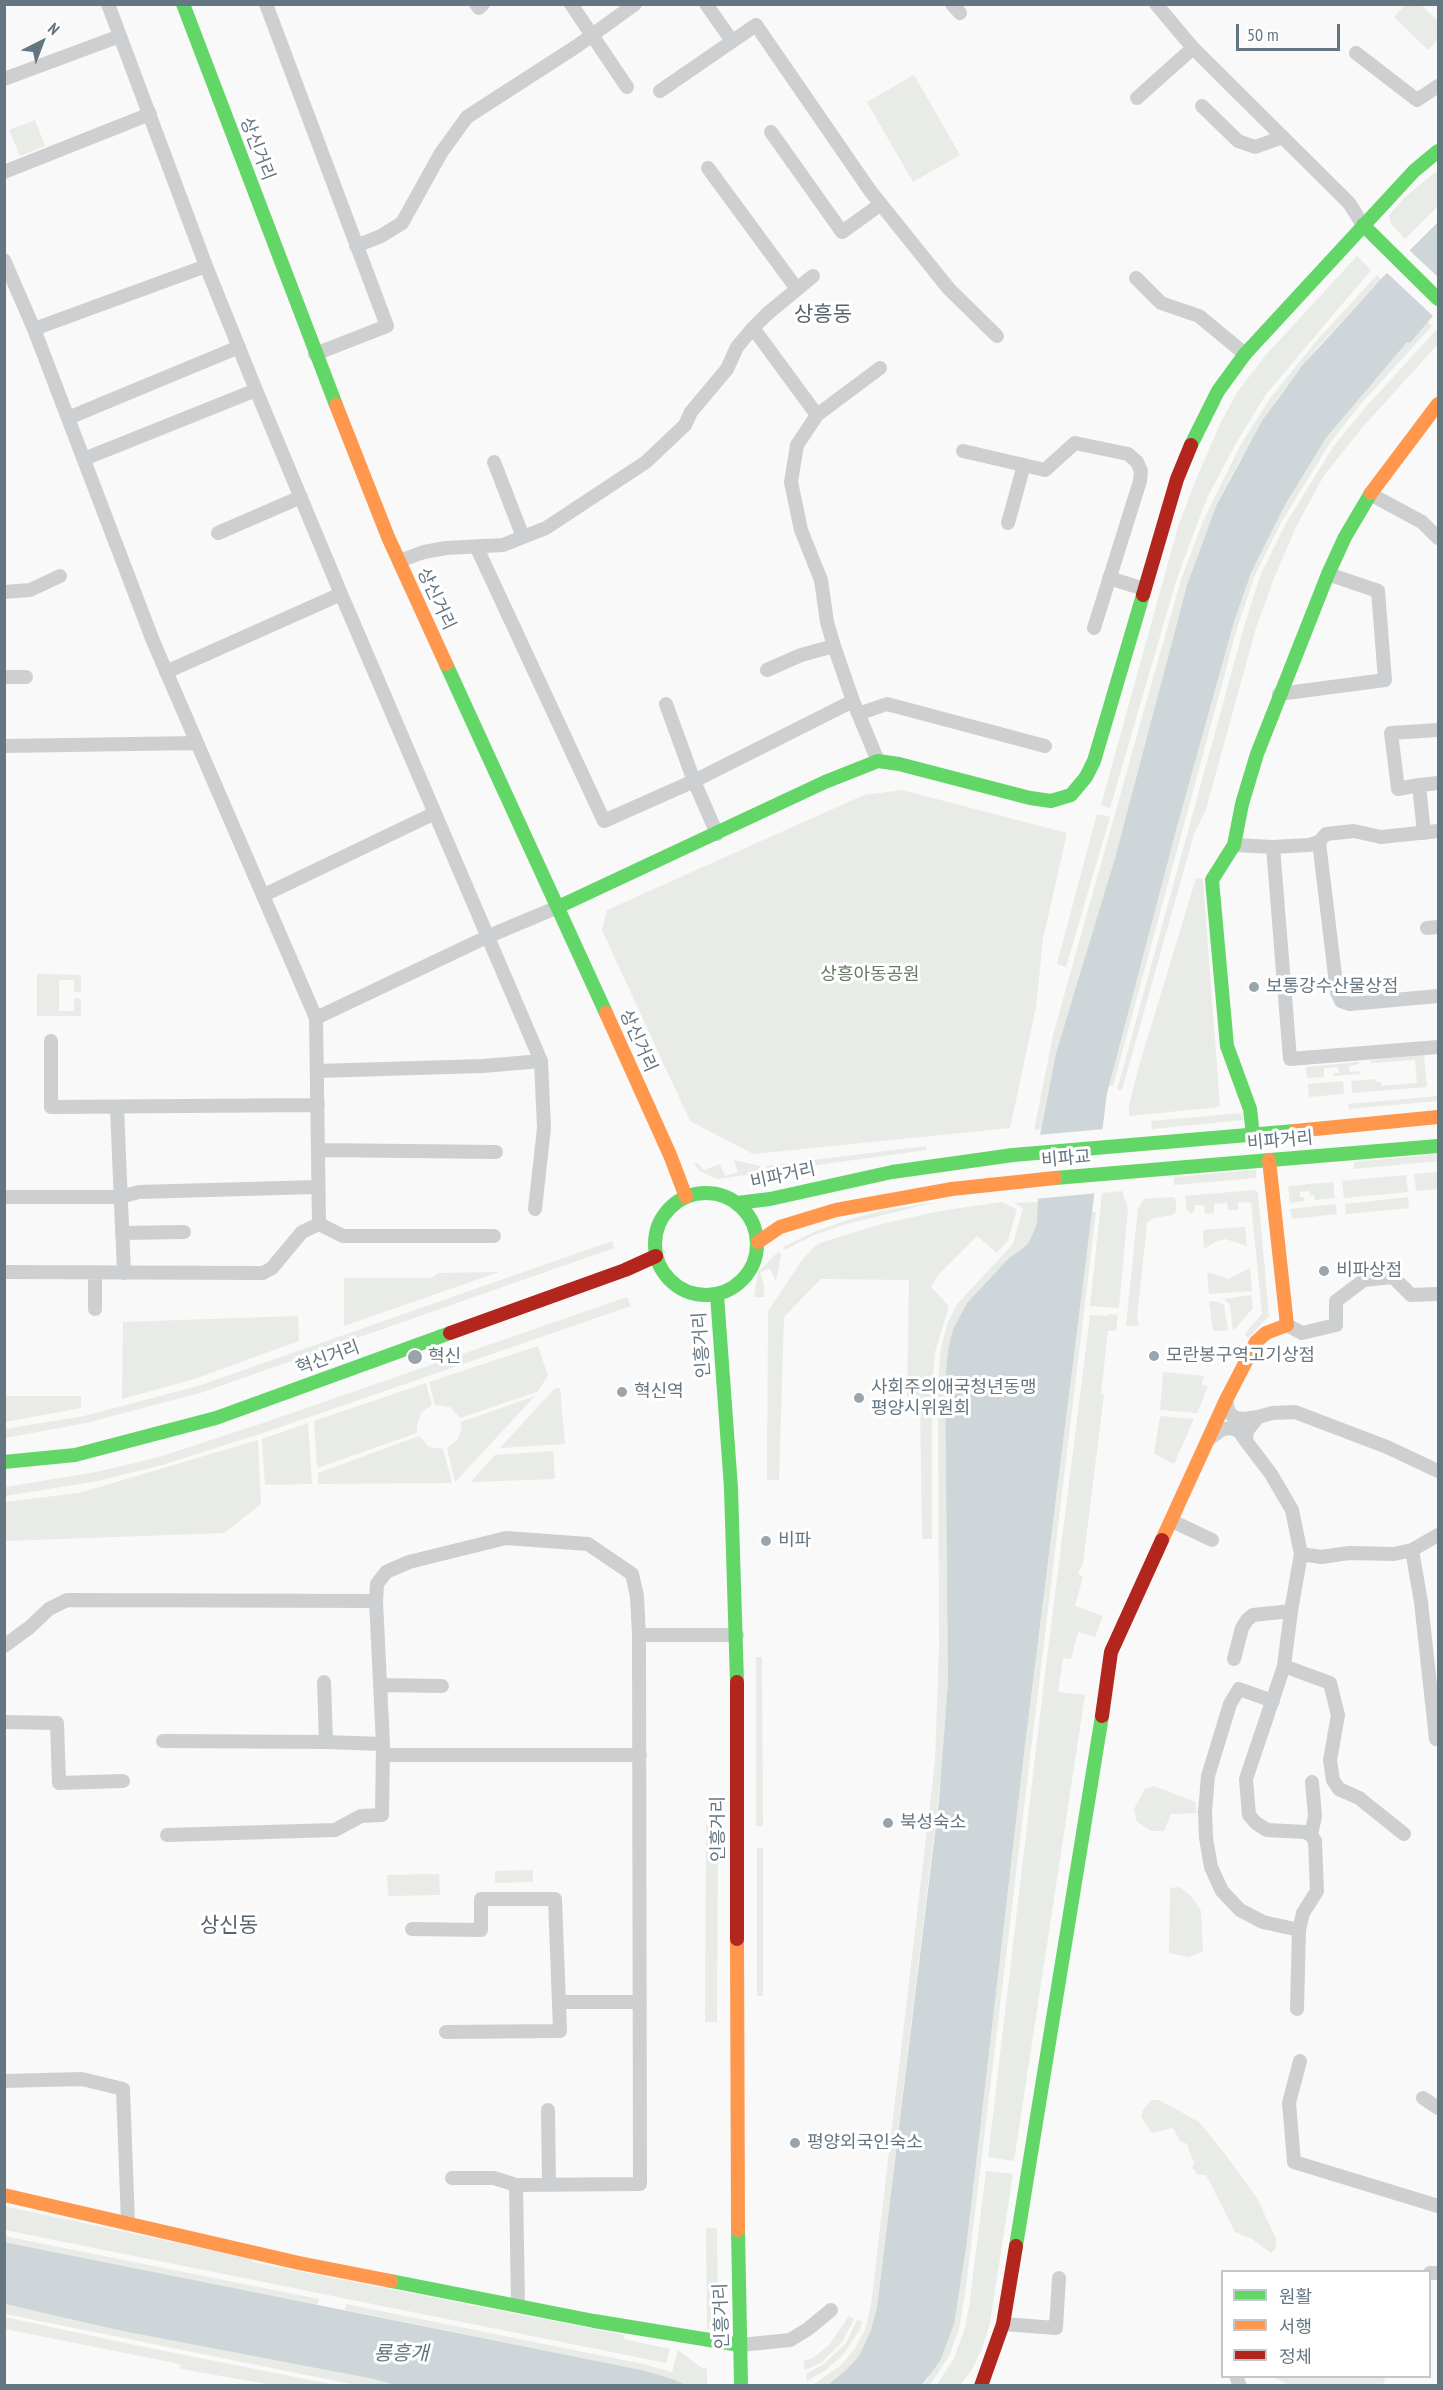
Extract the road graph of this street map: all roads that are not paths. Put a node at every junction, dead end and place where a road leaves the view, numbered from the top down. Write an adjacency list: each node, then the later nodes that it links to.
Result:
1 (108, 4): 11 (street)
2 (183, 4): 40 (main road, 상신거리)
3 (266, 4): 29 (street)
4 (476, 4): 5 (street)
5 (483, 4)
6 (571, 4): 10 (street)
7 (635, 4): 10 (street)
8 (706, 4): 12 (street)
9 (1156, 4): 13 (street)
10 (592, 35): 17 (street); 29 (street)
11 (120, 36): 15 (street); 21 (street)
12 (732, 41): 18 (street); 27 (street)
13 (1193, 48): 19 (street); 23 (street)
14 (1356, 53): 16 (street)
15 (4, 79)
16 (1438, 86)
17 (627, 87)
18 (660, 91)
19 (1137, 98)
20 (1202, 106): 23 (street)
21 (150, 114): 26 (street); 31 (street)
22 (771, 132): 27 (street)
23 (1283, 137): 28 (street)
24 (1438, 151): 28 (main road)
25 (708, 168): 34 (street)
26 (4, 171)
27 (881, 204): 38 (street)
28 (1363, 225): 35 (main road); 41 (main road)
29 (356, 246): 40 (street)
30 (4, 260): 37 (street)
31 (206, 266): 37 (street); 39 (street)
32 (813, 276): 34 (street)
33 (1136, 278): 41 (street)
34 (797, 289): 36 (street)
35 (1438, 299)
36 (753, 328): 45 (street); 55 (street)
37 (34, 329): 46 (street)
38 (997, 336)
39 (239, 347): 43 (street); 46 (street)
40 (315, 354): 58 (main road, 상신거리)
41 (1245, 354): 62 (main road)
42 (880, 368): 45 (street)
43 (256, 390): 48 (street); 52 (street)
44 (1438, 404): 51 (main road)
45 (817, 415): 66 (street)
46 (68, 418): 48 (street)
47 (963, 451): 50 (street)
48 (84, 459): 68 (street)
49 (494, 462): 55 (street)
50 (1024, 465): 53 (street); 61 (street)
51 (1370, 494): 56 (street); 59 (main road)
52 (301, 497): 54 (street); 64 (street)
53 (1008, 523)
54 (218, 533)
55 (523, 537): 57 (street)
56 (1438, 538)
57 (477, 548): 58 (street); 80 (street)
58 (399, 561): 91 (main road, 상신거리)
59 (1328, 574): 71 (main road); 71 (street)
60 (60, 576): 63 (street)
61 (1109, 578): 62 (street); 65 (street)
62 (1144, 589): 79 (main road)
63 (4, 592)
64 (340, 594): 68 (street); 83 (street)
65 (1094, 628)
66 (834, 646): 67 (street); 72 (street)
67 (767, 670)
68 (166, 672): 76 (street)
69 (4, 676): 70 (street)
70 (26, 677)
71 (1280, 694): 88 (main road)
72 (853, 701): 74 (street); 80 (street)
73 (666, 704): 80 (street)
74 (858, 714): 78 (street); 79 (street)
75 (1438, 730): 82 (street)
76 (197, 743): 77 (street); 90 (street)
77 (4, 746)
78 (1045, 746)
79 (878, 761): 86 (main road)
80 (694, 781): 86 (street)
81 (1438, 783): 82 (street)
82 (1419, 785): 85 (street)
83 (435, 813): 90 (street); 92 (street)
84 (1438, 831): 85 (street)
85 (1424, 833): 87 (street)
86 (717, 834): 91 (main road)
87 (1319, 842): 89 (street); 93 (street)
88 (1234, 845): 89 (street); 102 (main road)
89 (1274, 847): 96 (street)
90 (264, 895): 94 (street)
91 (558, 907): 92 (street); 113 (main road, 상신거리)
92 (489, 936): 94 (street); 97 (street)
93 (1438, 996)
94 (316, 1018): 98 (street)
95 (51, 1041): 100 (street)
96 (1438, 1047)
97 (541, 1061): 98 (street); 115 (street)
98 (317, 1071): 99 (street)
99 (318, 1105): 100 (street); 105 (street)
100 (117, 1108): 112 (street)
101 (1438, 1117): 102 (main road, 비파거리)
102 (1253, 1135): 103 (main road, 비파거리)
103 (1126, 1146): 107 (main road, 비파교)
104 (1438, 1146): 108 (main road, 비파거리)
105 (318, 1150): 106 (street); 110 (street)
106 (496, 1152)
107 (1013, 1155): 114 (main road, 비파거리)
108 (1269, 1160): 109 (main road, 비파거리); 128 (main road)
109 (1125, 1172): 120 (main road, 비파교)
110 (318, 1187): 112 (street); 116 (street)
111 (4, 1197): 112 (street)
112 (120, 1197): 118 (street)
113 (686, 1197): 114 (main road); 121 (main road)
114 (737, 1203): 120 (main road)
115 (535, 1209)
116 (319, 1224): 119 (street); 124 (street)
117 (184, 1232): 118 (street)
118 (122, 1233): 124 (street)
119 (494, 1236)
120 (758, 1242): 126 (main road)
121 (656, 1256): 126 (main road); 132 (main road, 혁신거리)
122 (4, 1272): 123 (street)
123 (95, 1273): 124 (street); 127 (street)
124 (124, 1273)
125 (1438, 1294): 128 (street)
126 (717, 1295): 142 (main road, 인흥거리)
127 (95, 1309)
128 (1287, 1325): 130 (main road)
129 (1258, 1417): 130 (street); 130 (street); 133 (street)
130 (1234, 1422): 131 (main road); 131 (street); 138 (street)
131 (1210, 1437): 134 (main road)
132 (4, 1462)
133 (1438, 1471)
134 (1172, 1521): 136 (street); 181 (main road)
135 (1438, 1535): 137 (street)
136 (1212, 1540)
137 (1412, 1550): 138 (street); 151 (street)
138 (1301, 1554): 140 (street)
139 (376, 1601): 141 (street); 143 (street); 147 (street)
140 (1291, 1611): 144 (street); 145 (street)
141 (639, 1635): 142 (street); 155 (street)
142 (736, 1635): 182 (main road, 인흥거리)
143 (4, 1646)
144 (1234, 1659)
145 (1284, 1666): 149 (street); 158 (street)
146 (324, 1682): 153 (street)
147 (380, 1685): 148 (street); 154 (street)
148 (442, 1686)
149 (1273, 1701): 160 (street); 162 (street)
150 (4, 1722): 156 (street)
151 (1436, 1739)
152 (163, 1742): 153 (street)
153 (326, 1742): 154 (street)
154 (383, 1749): 155 (street); 159 (street)
155 (640, 1755): 164 (street)
156 (123, 1781)
157 (1312, 1782): 160 (street)
158 (1404, 1834)
159 (168, 1835)
160 (1311, 1835): 162 (street)
161 (412, 1929): 163 (street)
162 (1299, 1930): 165 (street)
163 (560, 2002): 164 (street); 166 (street)
164 (640, 2002): 174 (street)
165 (1297, 2009)
166 (446, 2032)
167 (1300, 2061): 176 (street)
168 (4, 2081): 177 (street)
169 (1423, 2098): 170 (street)
170 (1438, 2108)
171 (548, 2110): 174 (street)
172 (452, 2178): 173 (street)
173 (516, 2185): 174 (street); 179 (street)
174 (549, 2185)
175 (4, 2195): 177 (main road)
176 (1438, 2206)
177 (128, 2223): 179 (main road)
178 (1059, 2278): 181 (street)
179 (518, 2305): 182 (main road)
180 (831, 2310): 182 (street)
181 (1003, 2324): 184 (main road)
182 (740, 2345): 183 (main road, 인흥거리)
183 (741, 2385)
184 (981, 2385)

